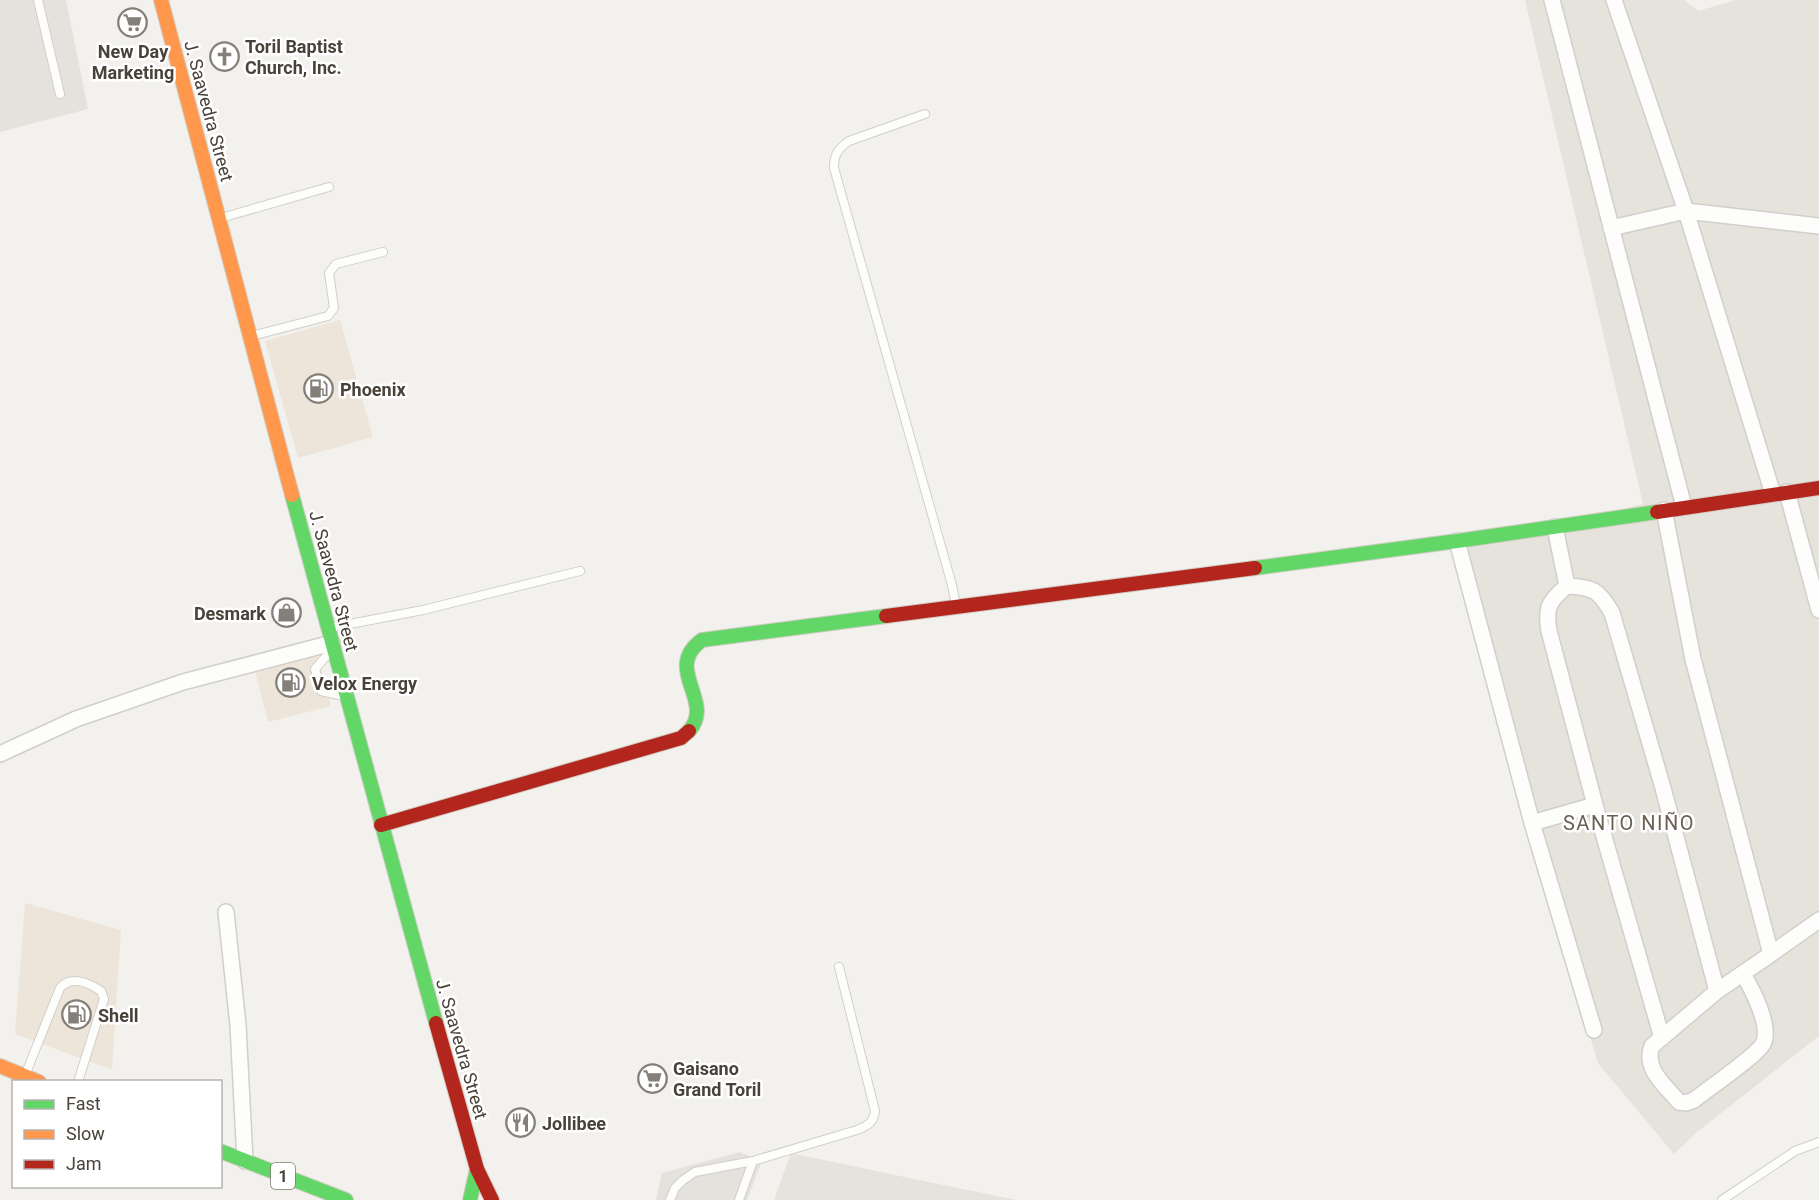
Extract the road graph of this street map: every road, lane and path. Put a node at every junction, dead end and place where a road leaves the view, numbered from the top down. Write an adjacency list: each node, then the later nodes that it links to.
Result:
1 (38, 0): 5 (lane)
2 (161, 0): 9 (main road, J. Saavedra Street)
3 (1552, 0): 11 (street)
4 (1614, 0): 8 (street)
5 (60, 94)
6 (925, 114): 23 (lane)
7 (329, 187): 9 (lane)
8 (1686, 211): 10 (street); 11 (street); 15 (street)
9 (219, 218): 13 (main road, J. Saavedra Street)
10 (1819, 226)
11 (1611, 228): 16 (street)
12 (383, 252): 13 (lane)
13 (250, 336): 25 (main road, J. Saavedra Street)
14 (1819, 488): 15 (main road)
15 (1780, 493): 16 (main road); 20 (street)
16 (1684, 507): 17 (main road)
17 (1664, 510): 18 (main road); 33 (street)
18 (1555, 527): 19 (main road); 22 (street)
19 (1457, 541): 23 (main road); 29 (street)
20 (1813, 562): 24 (street)
21 (580, 571): 25 (lane)
22 (1567, 586): 28 (street); 36 (street)
23 (956, 608): 30 (main road)
24 (1819, 610)
25 (331, 640): 26 (main road, J. Saavedra Street); 26 (lane); 27 (street)
26 (346, 696): 30 (main road, J. Saavedra Street)
27 (0, 754)
28 (1595, 805): 29 (street); 38 (street)
29 (1532, 823): 37 (street)
30 (381, 825): 47 (main road, J. Saavedra Street)
31 (226, 912): 45 (street)
32 (1819, 920): 33 (street)
33 (1770, 954): 35 (street)
34 (839, 967): 46 (lane)
35 (1743, 974): 36 (street); 38 (street)
36 (1717, 991): 38 (street)
37 (1594, 1030)
38 (1662, 1038)
39 (0, 1066): 40 (main road)
40 (25, 1076): 41 (main road); 42 (lane)
41 (34, 1080)
42 (79, 1080)
43 (1819, 1142): 53 (lane)
44 (222, 1152): 45 (main road, 1)
45 (245, 1161): 48 (main road, 1)
46 (753, 1161): 51 (lane); 52 (lane)
47 (477, 1169): 49 (main road, J. Saavedra Street); 50 (main road, J. Saavedra Street)
48 (346, 1200)
49 (471, 1200)
50 (492, 1200)
51 (670, 1200)
52 (739, 1200)
53 (1722, 1200)

